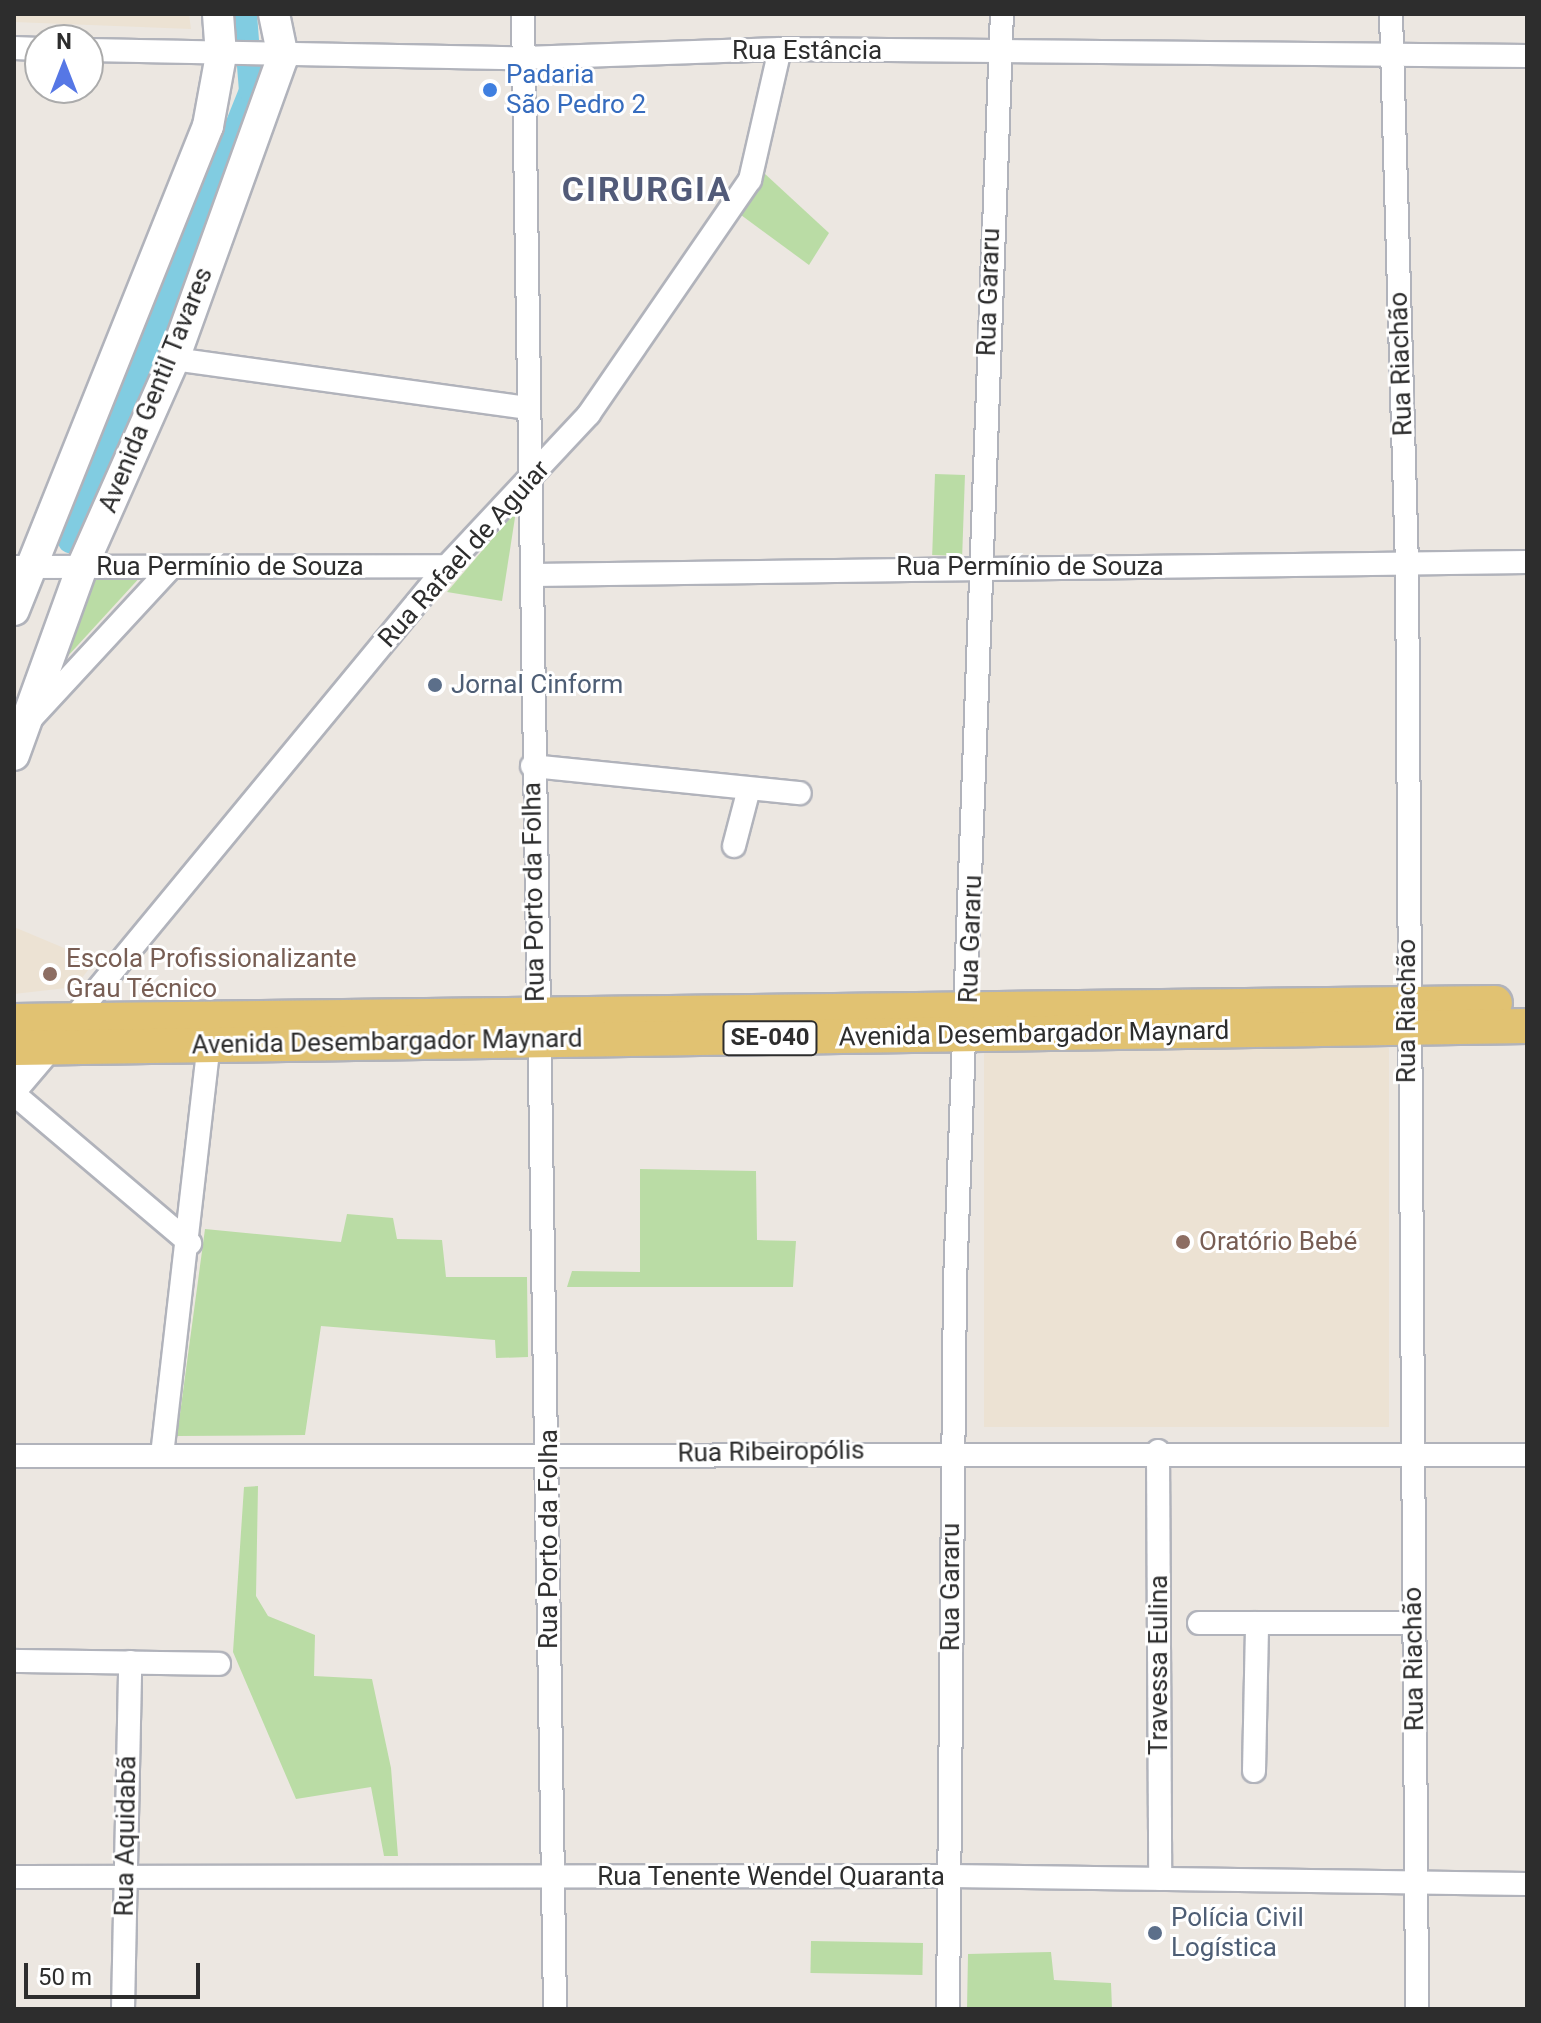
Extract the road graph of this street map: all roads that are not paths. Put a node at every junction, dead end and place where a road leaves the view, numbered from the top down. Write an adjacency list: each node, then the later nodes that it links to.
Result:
1 (218, 14): 9 (main road, Avenida Gentil Tavares)
2 (274, 14): 11 (main road)
3 (523, 14): 13 (street, Rua Porto da Folha)
4 (1002, 14): 8 (street, Rua Gararu)
5 (1391, 14): 12 (street, Rua Riachão)
6 (780, 49): 8 (street, Rua Estância); 13 (street, Rua Estância); 16 (street, Rua Rafael de Aguiar)
7 (104, 51): 9 (street, Rua Estância)
8 (1001, 53): 12 (street, Rua Estância); 18 (street, Rua Gararu)
9 (224, 55): 11 (street, Rua Estância); 21 (main road, Avenida Gentil Tavares)
10 (1527, 56): 12 (street, Rua Estância)
11 (279, 57): 13 (street, Rua Estância); 14 (main road, Avenida Gentil Tavares)
12 (1390, 57): 20 (street, Rua Riachão)
13 (524, 58): 15 (street, Rua Porto da Folha)
14 (174, 359): 15 (street); 22 (main road, Avenida Gentil Tavares)
15 (527, 408): 16 (street, Rua Porto da Folha)
16 (530, 478): 19 (street, Rua Rafael de Aguiar); 24 (street, Rua Porto da Folha)
17 (1527, 562): 20 (street, Rua Permínio de Souza)
18 (985, 565): 20 (street, Rua Permínio de Souza); 24 (street, Rua Permínio de Souza); 36 (street, Rua Gararu)
19 (447, 566): 23 (street, Rua Permínio de Souza); 34 (street, Rua Rafael de Aguiar)
20 (1407, 566): 33 (street, Rua Riachão)
21 (28, 567): 22 (street, Rua Permínio de Souza); 25 (main road, Avenida Gentil Tavares)
22 (78, 567): 23 (street, Rua Permínio de Souza); 26 (main road, Avenida Gentil Tavares)
23 (169, 570): 26 (street, Avenida Gentil Tavares)
24 (533, 575): 28 (street, Rua Porto da Folha)
25 (14, 610)
26 (27, 723): 27 (main road, Avenida Gentil Tavares)
27 (14, 755)
28 (532, 766): 29 (street); 37 (street, Rua Porto da Folha)
29 (749, 789): 30 (street); 31 (street)
30 (800, 793)
31 (734, 846)
32 (1527, 1003): 33 (main road, Avenida Desembargador Maynard / SE-040)
33 (1407, 1017): 36 (main road, Avenida Desembargador Maynard / SE-040); 38 (main road, Avenida Desembargador Maynard / SE-040); 50 (street, Rua Riachão)
34 (73, 1019): 35 (main road, Avenida Desembargador Maynard / SE-040); 37 (main road, Avenida Desembargador Maynard / SE-040); 41 (street)
35 (14, 1021)
36 (968, 1022): 37 (main road, Avenida Desembargador Maynard / SE-040); 44 (street, Rua Gararu)
37 (537, 1025): 39 (main road, Avenida Desembargador Maynard / SE-040); 46 (street, Rua Porto da Folha)
38 (1527, 1026)
39 (209, 1043): 41 (main road, Avenida Desembargador Maynard / SE-040); 43 (street)
40 (14, 1048): 41 (main road, Avenida Desembargador Maynard / SE-040)
41 (48, 1048): 42 (street)
42 (14, 1091): 43 (street)
43 (190, 1243): 47 (street)
44 (951, 1451): 45 (street, Rua Ribeiropólis); 46 (street, Rua Ribeiropólis); 58 (street, Rua Gararu)
45 (1158, 1451): 50 (street, Rua Ribeiropólis); 62 (street, Travessa Eulina)
46 (551, 1454): 47 (street, Rua Ribeiropólis); 60 (street, Rua Porto da Folha)
47 (162, 1455): 49 (street, Rua Ribeiropólis)
48 (1527, 1455): 50 (street, Rua Ribeiropólis)
49 (14, 1456)
50 (1414, 1456): 53 (street, Rua Riachão)
51 (1199, 1623): 52 (street)
52 (1257, 1623): 53 (street); 57 (street)
53 (1413, 1623): 64 (street, Rua Riachão)
54 (14, 1661): 55 (street)
55 (130, 1662): 56 (street); 61 (street, Rua Aquidabã)
56 (219, 1664)
57 (1254, 1771)
58 (949, 1876): 60 (street, Rua Tenente Wendel Quaranta); 62 (street, Rua Tenente Wendel Quaranta); 67 (street, Rua Gararu)
59 (14, 1877): 61 (street, Rua Tenente Wendel Quaranta)
60 (554, 1878): 61 (street, Rua Tenente Wendel Quaranta); 66 (street, Rua Porto da Folha)
61 (124, 1879): 65 (street, Rua Aquidabã)
62 (1160, 1879): 64 (street, Rua Tenente Wendel Quaranta)
63 (1527, 1884): 64 (street, Rua Tenente Wendel Quaranta)
64 (1417, 1885): 68 (street, Rua Riachão)
65 (123, 2009)
66 (555, 2009)
67 (948, 2009)
68 (1417, 2009)

